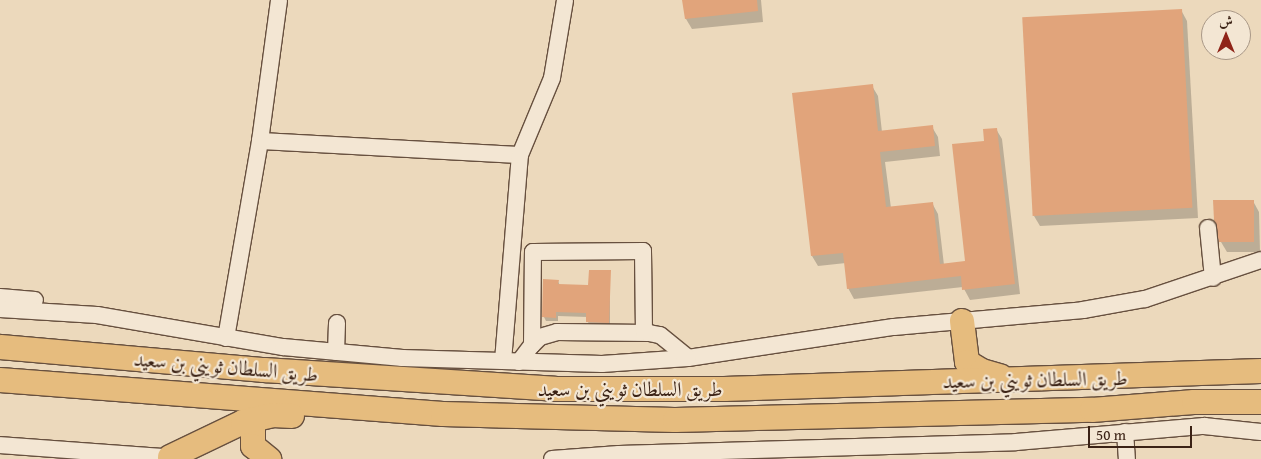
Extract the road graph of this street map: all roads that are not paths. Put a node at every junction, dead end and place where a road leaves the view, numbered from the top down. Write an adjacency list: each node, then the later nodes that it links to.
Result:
1 (279, 0): 3 (street)
2 (565, 0): 4 (street)
3 (260, 141): 4 (street); 14 (street)
4 (520, 155): 19 (street)
5 (1208, 228): 7 (street)
6 (1258, 262): 7 (street)
7 (1214, 278): 11 (street)
8 (0, 297): 10 (street)
9 (0, 309): 10 (street)
10 (97, 316): 14 (street)
11 (962, 321): 18 (street); 21 (highway)
12 (337, 323): 17 (street)
13 (649, 333): 15 (street); 15 (street); 18 (street)
14 (226, 338): 17 (street)
15 (532, 345): 19 (street)
16 (0, 347): 21 (highway, طريق السلطان ثويني بن سعيد)
17 (336, 352): 19 (street)
18 (688, 358): 19 (street)
19 (511, 362)
20 (1261, 370): 21 (highway, طريق السلطان ثويني بن سعيد)
21 (1014, 379)
22 (0, 380): 25 (highway, طريق السلطان ثويني بن سعيد)
23 (1261, 402): 25 (highway, طريق السلطان ثويني بن سعيد)
24 (253, 419): 25 (highway); 30 (highway); 31 (highway)
25 (675, 420)
26 (1125, 432): 27 (street); 29 (street); 33 (street)
27 (1261, 432)
28 (0, 444): 30 (street)
29 (722, 454): 32 (street)
30 (181, 458)
31 (269, 459)
32 (552, 459)
33 (1127, 459)

